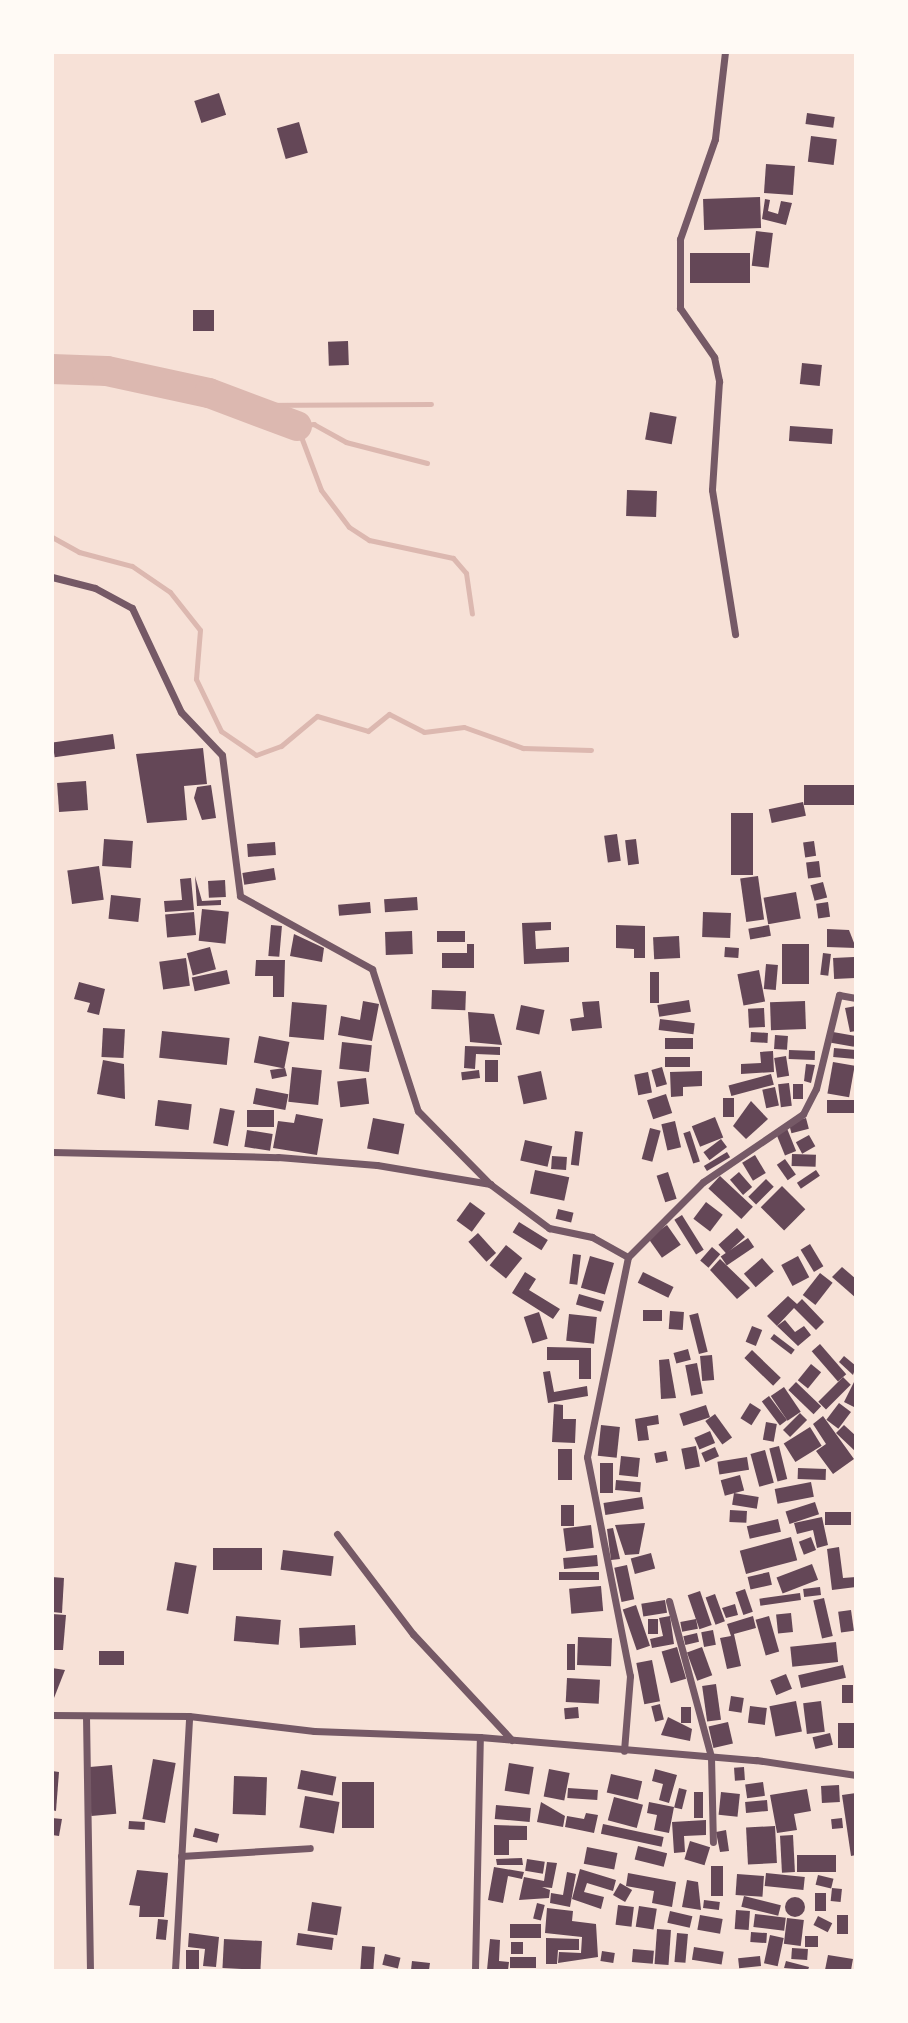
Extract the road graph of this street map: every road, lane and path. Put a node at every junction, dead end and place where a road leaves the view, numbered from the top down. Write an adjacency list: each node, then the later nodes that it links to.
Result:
1 (725, 52): 3 (street)
2 (52, 577): 6 (street)
3 (736, 634)
4 (856, 998): 7 (street)
5 (52, 1152): 6 (street)
6 (491, 1184): 7 (street)
7 (628, 1257): 15 (street)
8 (337, 1534): 14 (street)
9 (669, 1601): 16 (street)
10 (52, 1714): 11 (street)
11 (86, 1716): 12 (street); 21 (street)
12 (189, 1716): 13 (street); 20 (street)
13 (480, 1737): 14 (street); 23 (street)
14 (512, 1740): 15 (street)
15 (624, 1751): 16 (street)
16 (711, 1757): 17 (street); 18 (street)
17 (856, 1775)
18 (713, 1842)
19 (310, 1848): 20 (street)
20 (181, 1856): 22 (street)
21 (90, 1970)
22 (176, 1970)
23 (475, 1970)

